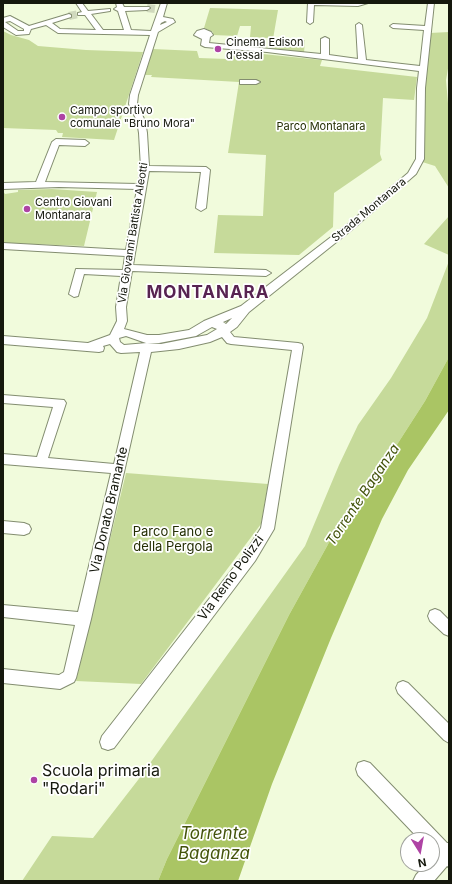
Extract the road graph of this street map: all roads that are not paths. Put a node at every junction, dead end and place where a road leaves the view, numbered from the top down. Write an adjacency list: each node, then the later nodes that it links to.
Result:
1 (79, 3): 8 (street)
2 (311, 3): 10 (street); 15 (street)
3 (430, 3): 19 (street, Strada Montanara)
4 (119, 7): 6 (street); 21 (street)
5 (161, 7): 14 (street, Via Giovanni Battista Aleotti)
6 (147, 8)
7 (108, 10): 8 (street)
8 (87, 13): 9 (street); 20 (street)
9 (79, 14)
10 (360, 14): 26 (street)
11 (70, 16): 13 (street)
12 (3, 21): 18 (street)
13 (46, 22): 18 (street); 20 (street)
14 (157, 22): 22 (street, Via Giovanni Battista Aleotti); 22 (street)
15 (310, 22)
16 (3, 24): 18 (street)
17 (393, 26): 19 (street)
18 (28, 28)
19 (427, 28): 27 (street, Strada Montanara)
20 (101, 32): 21 (street)
21 (128, 32): 22 (street)
22 (154, 32): 31 (street, Via Giovanni Battista Aleotti)
23 (206, 37): 25 (street)
24 (325, 39): 25 (street)
25 (325, 57): 26 (street)
26 (362, 62): 27 (street)
27 (422, 69): 43 (street, Strada Montanara)
28 (243, 82): 29 (street)
29 (256, 82)
30 (85, 143): 32 (street)
31 (145, 168): 36 (street, Via Giovanni Battista Aleotti); 37 (street)
32 (44, 173): 33 (street); 34 (street)
33 (40, 184): 34 (street); 35 (street)
34 (60, 184): 36 (street)
35 (3, 186)
36 (142, 187): 39 (street, Via Giovanni Battista Aleotti)
37 (201, 208)
38 (3, 246): 39 (street)
39 (131, 253): 40 (street, Via Giovanni Battista Aleotti)
40 (129, 270): 41 (street); 42 (street); 44 (street, Via Giovanni Battista Aleotti)
41 (266, 273)
42 (74, 294)
43 (245, 308): 45 (street, Strada Montanara); 46 (street, Strada Montanara)
44 (122, 321): 47 (street, Via Giovanni Battista Aleotti); 48 (street, Via Giovanni Battista Aleotti)
45 (208, 324): 46 (street); 47 (street, Strada Montanara)
46 (223, 332): 51 (street, Strada Montanara); 66 (street, Via Remo Polizzi)
47 (132, 333): 48 (street, Strada Montanara)
48 (115, 336): 50 (street, Strada Montanara); 52 (street)
49 (3, 340): 50 (street, Strada Montanara)
50 (92, 346): 52 (street, Strada Montanara)
51 (148, 348): 52 (street, Strada Montanara); 56 (street, Via Donato Bramante)
52 (120, 349)
53 (3, 399): 55 (street)
54 (3, 459): 55 (street)
55 (41, 462): 56 (street)
56 (119, 469): 61 (street, Via Donato Bramante)
57 (3, 527): 58 (street)
58 (24, 529)
59 (3, 611): 61 (street)
60 (435, 616): 62 (street)
61 (84, 619): 63 (street, Via Donato Bramante)
62 (449, 629)
63 (3, 676)
64 (403, 688): 65 (street)
65 (449, 735)
66 (108, 742)
67 (364, 769): 68 (street)
68 (448, 854): 69 (street)
69 (422, 881)

